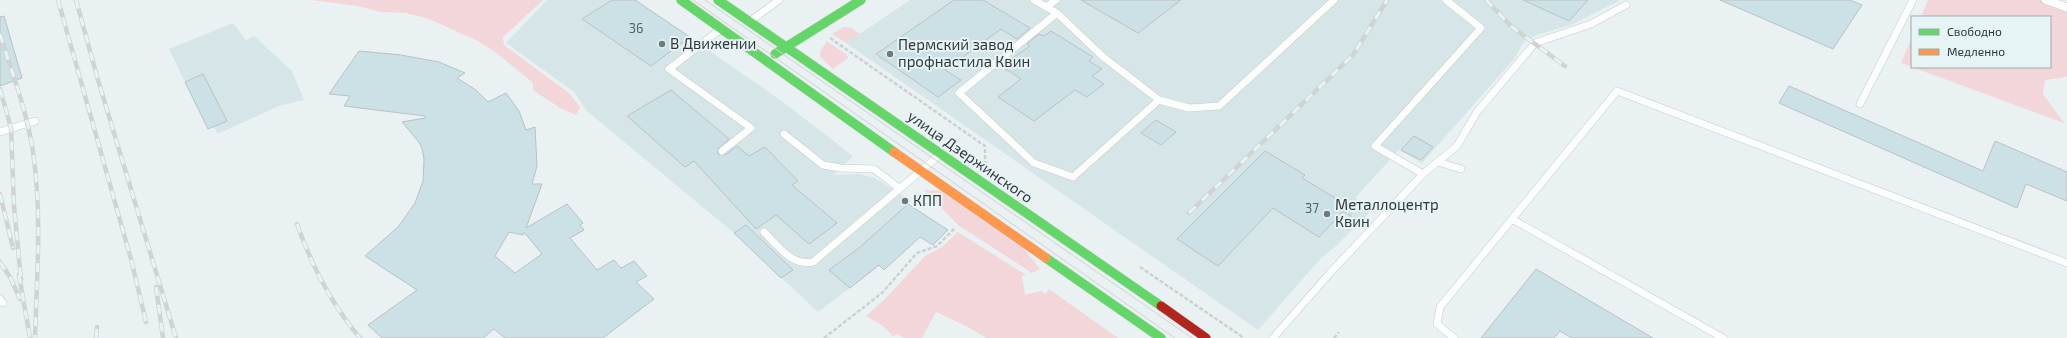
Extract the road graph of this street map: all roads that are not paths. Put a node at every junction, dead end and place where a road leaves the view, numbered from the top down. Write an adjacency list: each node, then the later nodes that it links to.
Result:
1 (681, 0): 16 (main road)
2 (718, 0): 15 (main road, улица Дзержинского)
3 (779, 0): 15 (lane)
4 (1034, 0): 12 (lane)
5 (1056, 0): 12 (lane)
6 (1334, 0): 19 (lane)
7 (1446, 0): 29 (lane)
8 (1913, 0): 20 (lane)
9 (2046, 0): 13 (street)
10 (855, 1): 17 (main road)
11 (1626, 5): 26 (lane)
12 (1046, 7): 14 (lane)
13 (2067, 8)
14 (1057, 13): 19 (lane); 19 (lane)
15 (749, 22): 17 (main road, улица Дзержинского)
16 (721, 29): 18 (main road); 24 (lane)
17 (786, 47): 18 (main road); 25 (main road, улица Дзержинского)
18 (766, 61): 28 (main road)
19 (1159, 100)
20 (1860, 104)
21 (36, 121): 22 (lane)
22 (0, 132)
23 (784, 134): 30 (lane)
24 (722, 151)
25 (942, 153): 28 (lane); 35 (main road, улица Дзержинского)
26 (1438, 162): 27 (lane); 29 (lane)
27 (1461, 169)
28 (920, 171): 30 (lane); 34 (main road)
29 (1423, 174): 36 (lane)
30 (899, 188): 32 (lane)
31 (1512, 219): 33 (lane); 37 (lane); 38 (lane)
32 (764, 232)
33 (2067, 263)
34 (1161, 338)
35 (1206, 338)
36 (1273, 338)
37 (1454, 338)
38 (1723, 338)

